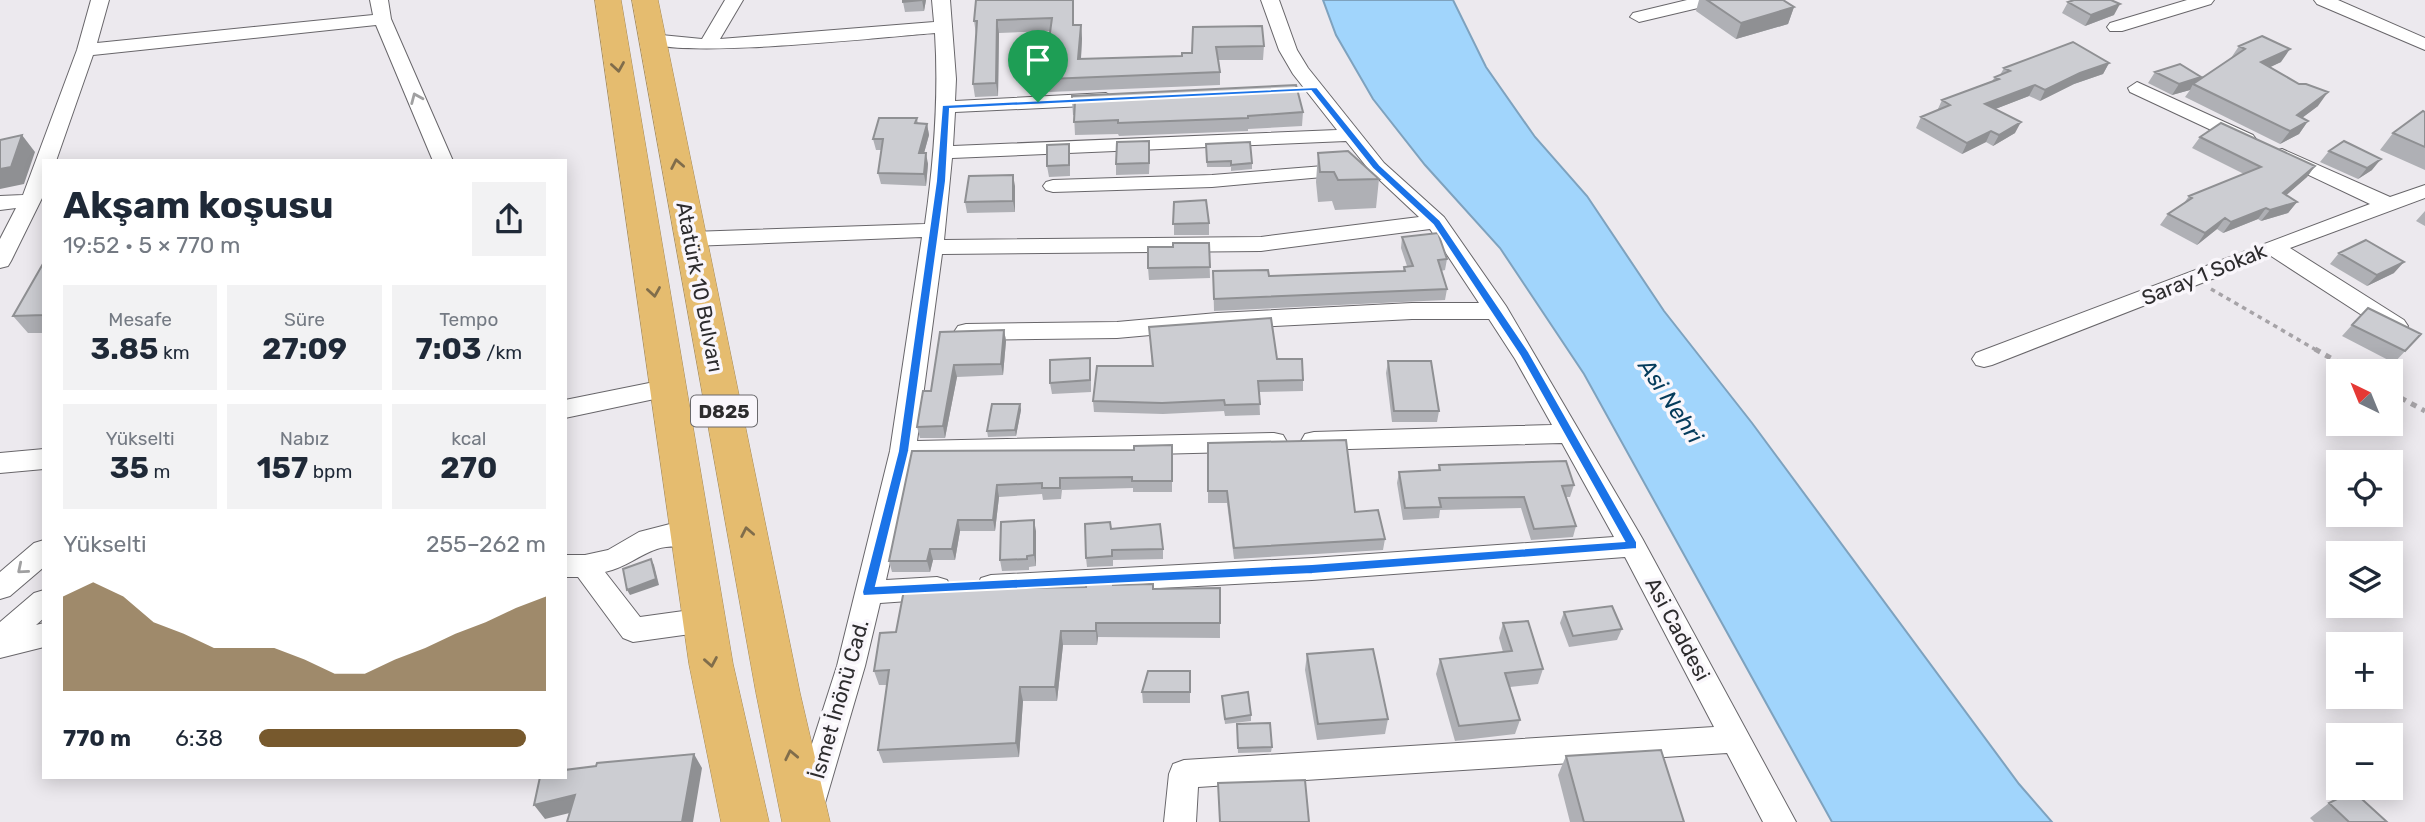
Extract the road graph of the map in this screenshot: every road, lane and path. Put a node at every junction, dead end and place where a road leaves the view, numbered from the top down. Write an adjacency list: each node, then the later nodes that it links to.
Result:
1 (100, 0): 17 (street)
2 (608, 0): 45 (highway, Atatürk 10 Bulvarı / D825, one-way to 45)
3 (645, 0): 14 (highway, Atatürk 10 Bulvarı / D825)
4 (734, 0): 15 (street)
5 (941, 0): 12 (street, İsmet İnönü Cad.)
6 (1270, 0): 19 (street, Asi Caddesi)
7 (1709, 0): 11 (street)
8 (2205, 0): 13 (street)
9 (2323, 0): 16 (street)
10 (381, 9): 17 (street); 26 (street, one-way to 10)
11 (1639, 17)
12 (943, 27): 15 (street); 22 (street, İsmet İnönü Cad.)
13 (2116, 27)
14 (651, 39): 15 (street); 35 (highway, Atatürk 10 Bulvarı / D825, one-way to 14)
15 (707, 45)
16 (2425, 45)
17 (86, 50): 25 (street)
18 (2137, 88): 33 (street)
19 (1314, 89): 20 (street); 23 (street, Asi Caddesi)
20 (1287, 90)
21 (1123, 98): 22 (street)
22 (945, 107): 24 (street, İsmet İnönü Cad.)
23 (1349, 135): 24 (street); 27 (street, Asi Caddesi)
24 (942, 152): 36 (street, İsmet İnönü Cad.)
25 (46, 159)
26 (442, 159)
27 (1377, 167): 29 (street); 34 (street, Asi Caddesi)
28 (42, 171): 31 (street)
29 (1053, 186)
30 (2422, 195): 33 (street, Saray 1 Sokak)
31 (30, 201): 32 (street); 38 (street)
32 (0, 203)
33 (2390, 205): 37 (street, Saray 1 Sokak)
34 (1436, 222): 36 (street); 40 (street, Asi Caddesi)
35 (691, 239): 36 (street); 65 (highway, Atatürk 10 Bulvarı / D825, one-way to 35)
36 (932, 239): 42 (street, İsmet İnönü Cad.)
37 (2273, 247): 39 (street, Saray 1 Sokak); 41 (street)
38 (0, 261)
39 (2193, 280): 43 (street, Saray 1 Sokak); 44 (path)
40 (1498, 311): 42 (street); 49 (street, Asi Caddesi)
41 (2399, 328)
42 (920, 334): 50 (street, İsmet İnönü Cad.)
43 (1984, 359)
44 (2332, 359)
45 (669, 388): 47 (street); 53 (highway, Atatürk 10 Bulvarı / D825)
46 (2403, 398): 48 (path)
47 (567, 409)
48 (2425, 411)
49 (1569, 434): 50 (street); 54 (street, Asi Caddesi)
50 (904, 451): 58 (street, İsmet İnönü Cad.)
51 (42, 459): 52 (street)
52 (0, 463)
53 (692, 537): 56 (street); 60 (highway, Atatürk 10 Bulvarı / D825)
54 (1633, 546): 58 (street); 64 (street, Asi Caddesi)
55 (42, 553): 57 (street, one-way to 57)
56 (575, 566): 60 (street)
57 (0, 588)
58 (868, 592): 65 (street, İsmet İnönü Cad.)
59 (42, 603): 62 (street)
60 (705, 620): 66 (highway, Atatürk 10 Bulvarı / D825, one-way to 66)
61 (42, 636): 63 (street)
62 (0, 639)
63 (0, 646)
64 (1737, 738): 67 (street); 68 (street, Asi Caddesi)
65 (806, 820)
66 (745, 822)
67 (1180, 822)
68 (1780, 822)

